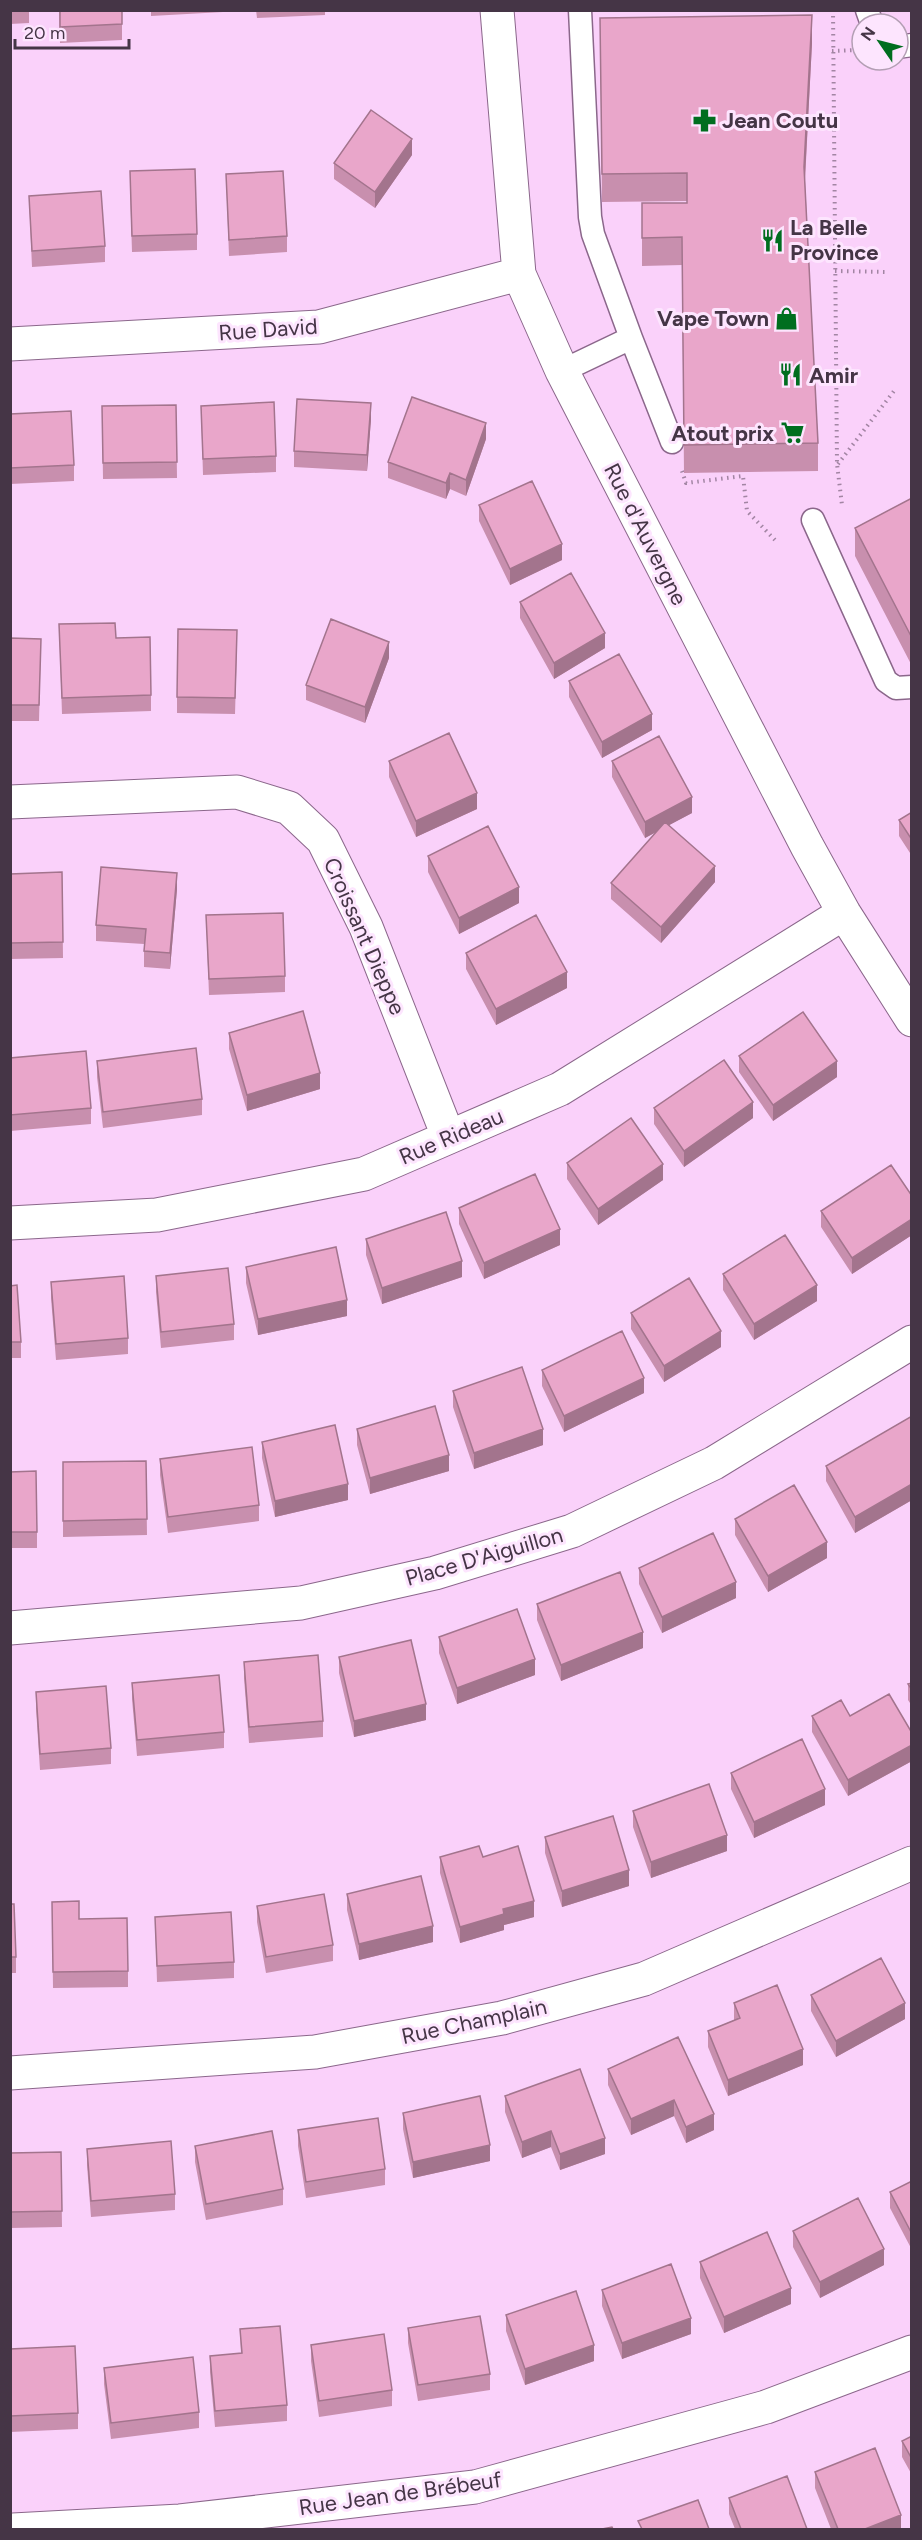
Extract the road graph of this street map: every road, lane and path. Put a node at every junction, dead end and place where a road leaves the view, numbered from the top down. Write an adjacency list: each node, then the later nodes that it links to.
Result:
1 (497, 10): 8 (street, Rue d'Auvergne)
2 (580, 10): 9 (lane)
3 (832, 10): 5 (path)
4 (850, 50): 5 (path)
5 (832, 51): 6 (path)
6 (835, 272): 7 (path); 14 (path)
7 (888, 273)
8 (519, 274): 10 (street, Rue David); 11 (street, Rue d'Auvergne)
9 (631, 338): 11 (lane); 13 (lane)
10 (10, 344)
11 (562, 371): 21 (street, Rue d'Auvergne)
12 (894, 392): 14 (path)
13 (672, 442)
14 (837, 464): 16 (path)
15 (686, 483): 18 (path)
16 (842, 512)
17 (813, 520): 19 (lane)
18 (775, 540)
19 (912, 687)
20 (10, 802): 23 (street, Croissant Dieppe)
21 (844, 913): 22 (street, Rue d'Auvergne); 23 (street, Rue Rideau)
22 (912, 1020)
23 (448, 1136): 24 (street, Rue Rideau)
24 (10, 1222)
25 (912, 1342): 26 (street, Place D'Aiguillon)
26 (10, 1628)
27 (912, 1863): 28 (street, Rue Champlain)
28 (10, 2073)
29 (912, 2352): 30 (street, Rue Jean de Brébeuf)
30 (13, 2529)

